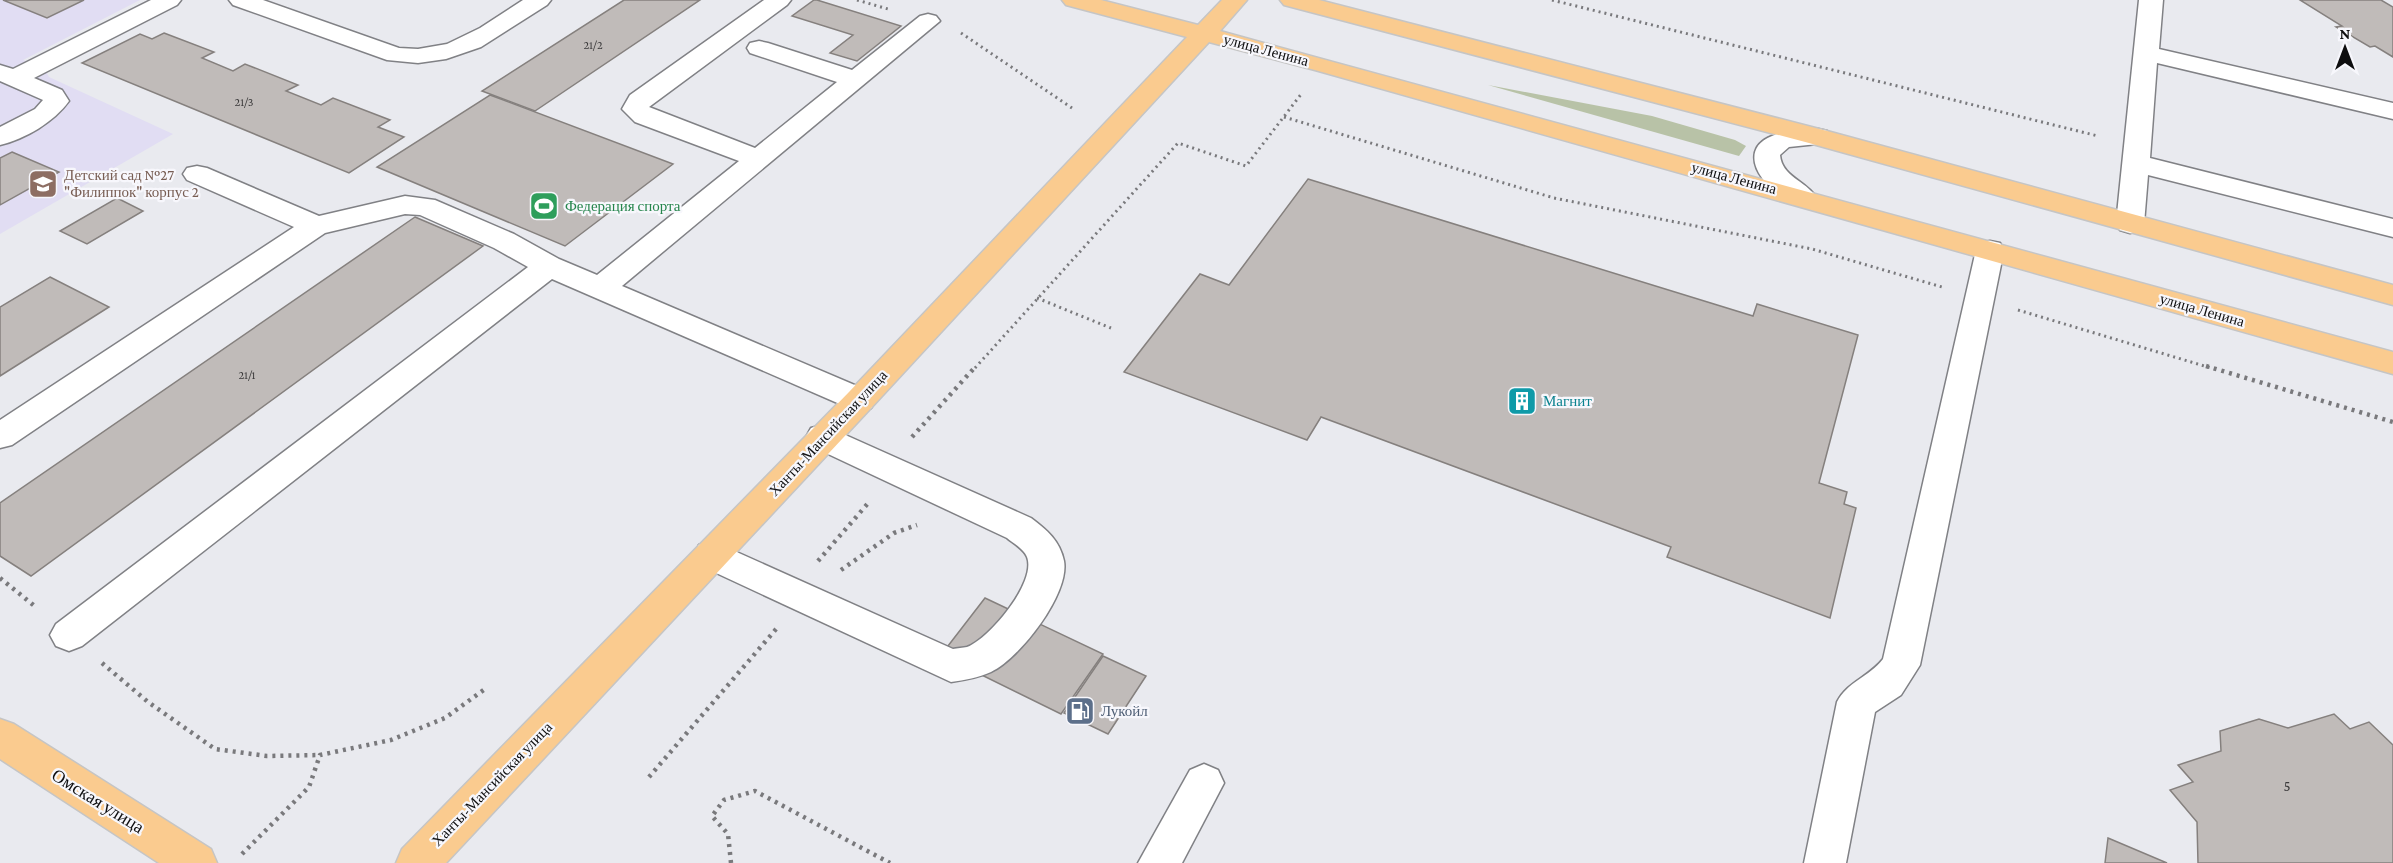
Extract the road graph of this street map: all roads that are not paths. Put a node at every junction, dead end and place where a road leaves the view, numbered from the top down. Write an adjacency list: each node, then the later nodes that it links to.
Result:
1 (169, 0): 13 (street)
2 (241, 0): 3 (street)
3 (539, 0)
4 (779, 0): 19 (street)
5 (1074, 0): 10 (main road, улица Ленина)
6 (1235, 0): 10 (main road, Ханты-Мансийская улица)
7 (1292, 0): 17 (main road)
8 (2151, 0): 12 (street)
9 (928, 21): 14 (street)
10 (1203, 33): 21 (main road, улица Ленина); 30 (main road, Ханты-Мансийская улица)
11 (759, 48): 14 (street)
12 (2146, 53): 15 (street); 18 (street)
13 (7, 75): 16 (street)
14 (856, 80): 19 (street)
15 (2393, 111)
16 (0, 137)
17 (1818, 137): 21 (street); 22 (main road)
18 (2136, 154): 22 (street); 24 (street)
19 (759, 159): 27 (street)
20 (197, 174): 23 (street)
21 (1802, 197): 25 (main road, улица Ленина)
22 (2130, 225): 28 (main road)
23 (316, 226): 26 (street); 31 (street)
24 (2393, 228)
25 (1990, 250): 29 (main road, улица Ленина); 40 (street)
26 (549, 266): 27 (street); 34 (street)
27 (601, 288): 30 (street)
28 (2393, 295)
29 (2393, 363)
30 (860, 399): 32 (main road, Ханты-Мансийская улица)
31 (0, 436)
32 (823, 438): 33 (main road, Ханты-Мансийская улица); 33 (street)
33 (712, 555): 38 (main road, Ханты-Мансийская улица)
34 (69, 634)
35 (0, 738): 37 (main road, Омская улица)
36 (1204, 783): 39 (street)
37 (196, 863)
38 (417, 863)
39 (1159, 863)
40 (1825, 863)

